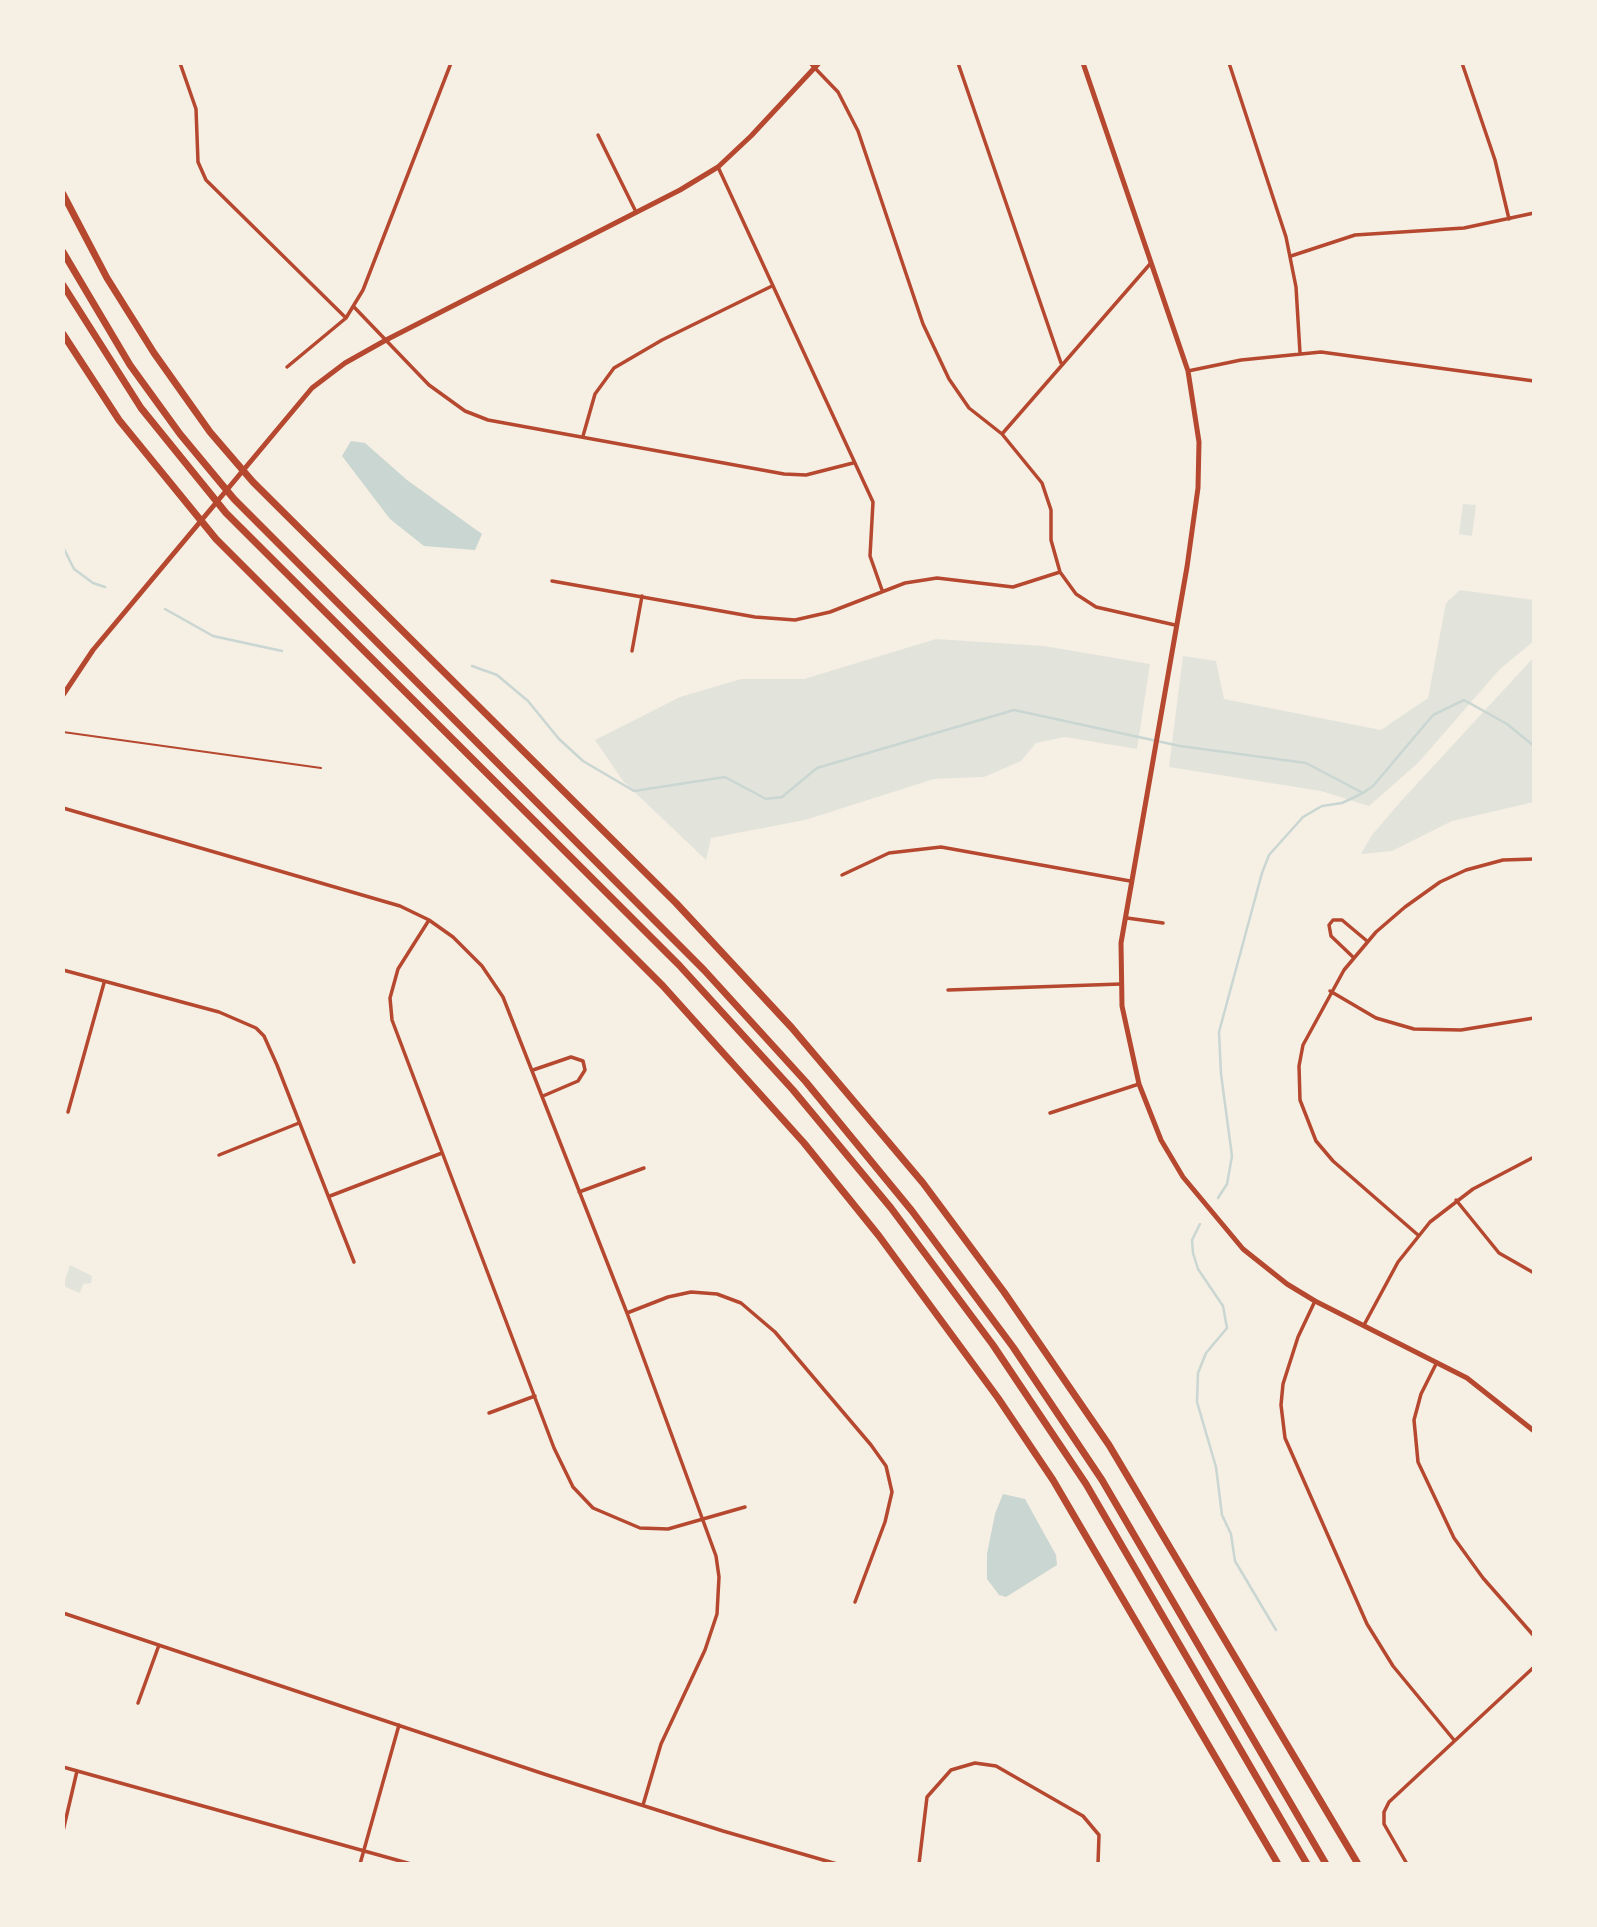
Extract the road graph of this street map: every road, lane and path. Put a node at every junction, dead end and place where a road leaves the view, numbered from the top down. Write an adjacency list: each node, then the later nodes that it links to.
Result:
1 (180, 63): 20 (street)
2 (452, 63): 19 (street)
3 (958, 63): 24 (street)
4 (1083, 63): 16 (street)
5 (1229, 63): 15 (street)
6 (1462, 63): 13 (street)
7 (815, 64): 9 (street); 28 (street)
8 (598, 135): 11 (street)
9 (718, 167): 11 (street); 18 (street)
10 (63, 194): 101 (highway)
11 (636, 212): 22 (street)
12 (1534, 214): 13 (street)
13 (1509, 219): 15 (street)
14 (63, 252): 100 (highway)
15 (1291, 256): 23 (street)
16 (1150, 264): 24 (street); 26 (street)
17 (63, 285): 99 (highway)
18 (772, 286): 29 (street); 30 (street)
19 (354, 307): 20 (street); 22 (street)
20 (346, 318): 25 (street)
21 (63, 334): 98 (highway)
22 (386, 340): 29 (street); 37 (street)
23 (1300, 354): 26 (street); 27 (street)
24 (1061, 363): 28 (street)
25 (287, 367)
26 (1188, 371): 35 (street)
27 (1534, 381)
28 (1002, 434): 31 (street)
29 (583, 436): 30 (street)
30 (853, 463): 33 (street)
31 (1060, 572): 33 (street); 35 (street)
32 (552, 581): 34 (street)
33 (882, 590): 34 (street)
34 (642, 596): 36 (street)
35 (1175, 625): 43 (street)
36 (632, 651)
37 (63, 695)
38 (63, 733): 39 (lane)
39 (321, 768)
40 (63, 807): 45 (street)
41 (1534, 859): 47 (street)
42 (842, 875): 43 (street)
43 (1130, 881): 44 (street)
44 (1124, 918): 46 (street); 51 (street)
45 (429, 920): 55 (street); 61 (street)
46 (1163, 923)
47 (1367, 941): 48 (street); 48 (street)
48 (1353, 957): 53 (street)
49 (63, 970): 50 (street)
50 (104, 982): 58 (street); 60 (street)
51 (1121, 984): 52 (street); 56 (street)
52 (948, 990)
53 (1330, 991): 54 (street); 68 (street)
54 (1534, 1018)
55 (533, 1070): 57 (street); 57 (street)
56 (1139, 1084): 59 (street); 71 (street)
57 (542, 1096): 65 (street)
58 (68, 1112)
59 (1050, 1113)
60 (299, 1123): 62 (street); 66 (street)
61 (442, 1153): 66 (street); 75 (street)
62 (219, 1155)
63 (1534, 1157): 67 (street)
64 (644, 1168): 65 (street)
65 (579, 1192): 72 (street)
66 (330, 1196): 69 (street)
67 (1456, 1200): 68 (street); 70 (street)
68 (1418, 1235): 73 (street)
69 (354, 1262)
70 (1534, 1273)
71 (1315, 1301): 73 (street); 87 (street)
72 (627, 1313): 79 (street); 80 (street)
73 (1364, 1326): 74 (street)
74 (1437, 1362): 77 (street); 82 (street)
75 (535, 1396): 76 (street); 79 (street)
76 (489, 1413)
77 (1534, 1431)
78 (745, 1507): 79 (street)
79 (704, 1518): 90 (street)
80 (855, 1602)
81 (63, 1614): 83 (street)
82 (1534, 1636)
83 (159, 1645): 85 (street); 86 (street)
84 (1534, 1667): 87 (street)
85 (138, 1703)
86 (399, 1725): 90 (street); 92 (street)
87 (1454, 1740): 102 (street)
88 (63, 1767): 89 (street)
89 (77, 1771): 91 (street); 92 (street)
90 (643, 1805): 95 (street)
91 (63, 1830)
92 (364, 1852): 93 (street); 94 (street)
93 (360, 1864)
94 (411, 1864)
95 (837, 1864)
96 (919, 1864): 97 (street)
97 (1098, 1864)
98 (1278, 1864)
99 (1307, 1864)
100 (1326, 1864)
101 (1358, 1864)
102 (1407, 1864)

